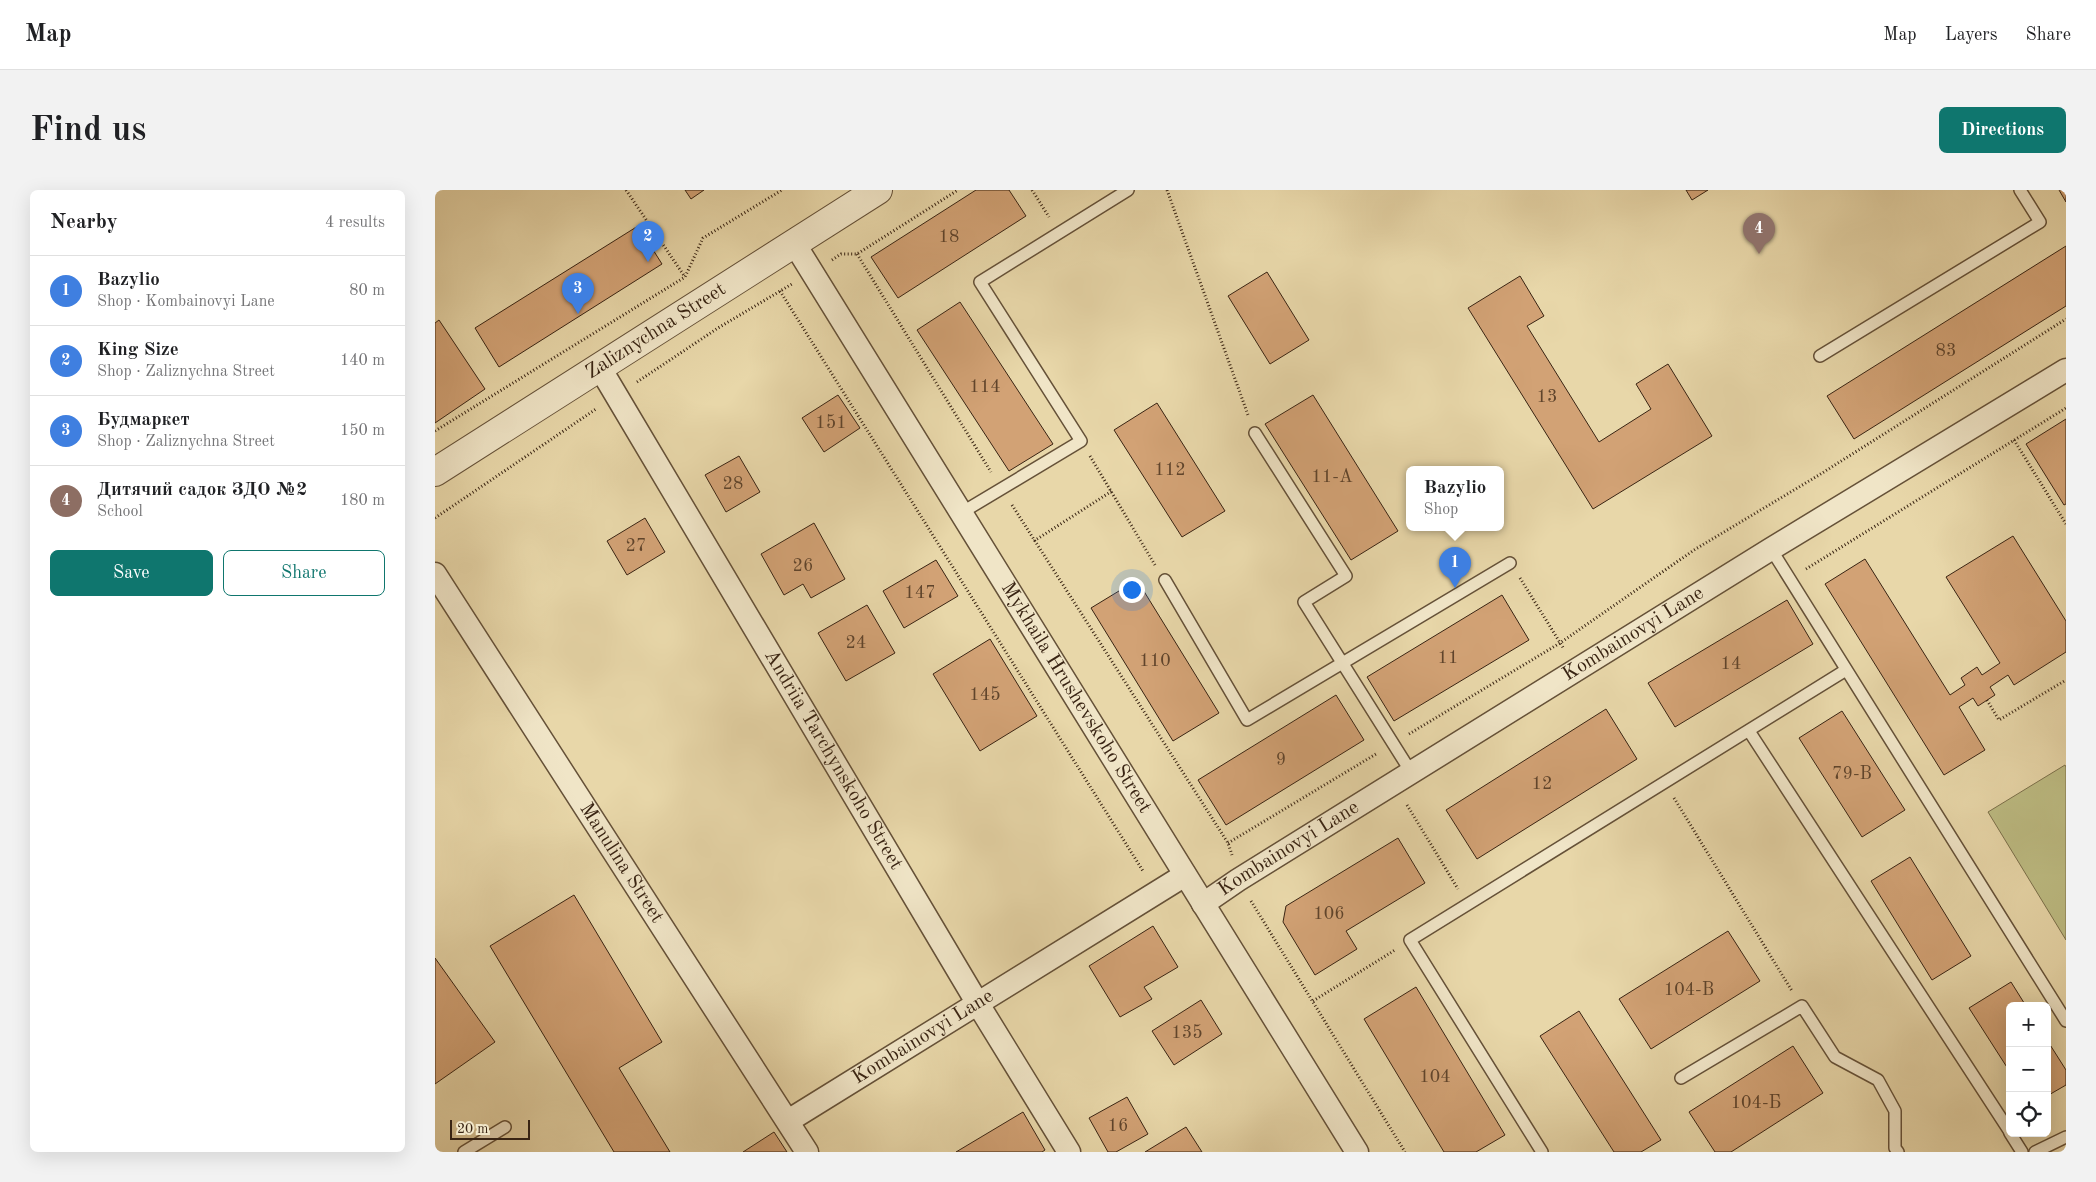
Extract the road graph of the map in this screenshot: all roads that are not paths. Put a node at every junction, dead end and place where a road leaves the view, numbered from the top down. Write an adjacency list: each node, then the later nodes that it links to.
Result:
1 (878, 190): 4 (street, Zaliznychna Street)
2 (1128, 190): 10 (lane)
3 (2020, 190): 5 (lane)
4 (794, 243): 6 (street, Zaliznychna Street); 10 (street, Mykhaila Hrushevskoho Street)
5 (1820, 356)
6 (600, 368): 9 (street, Zaliznychna Street); 21 (street, Andriia Tarchynskoho Street)
7 (2066, 370): 11 (street, Kombainovyi Lane)
8 (1255, 434): 15 (lane)
9 (435, 472)
10 (961, 512): 19 (street, Mykhaila Hrushevskoho Street)
11 (1771, 549): 16 (lane); 18 (street, Kombainovyi Lane)
12 (1510, 563): 15 (lane)
13 (435, 574): 24 (street, Manulina Street)
14 (1165, 580): 15 (lane)
15 (1343, 664): 18 (lane)
16 (1846, 670): 17 (lane); 22 (lane)
17 (1749, 731): 26 (lane); 33 (lane)
18 (1402, 778): 20 (street, Kombainovyi Lane)
19 (1185, 875): 20 (street, Mykhaila Hrushevskoho Street); 21 (street, Kombainovyi Lane)
20 (1203, 904): 32 (street, Mykhaila Hrushevskoho Street)
21 (978, 1004): 24 (street, Kombainovyi Lane); 31 (street, Andriia Tarchynskoho Street)
22 (2066, 1021)
23 (1681, 1078): 34 (lane)
24 (788, 1121): 30 (street, Manulina Street)
25 (505, 1127): 29 (lane)
26 (2006, 1127)
27 (2013, 1137): 35 (lane)
28 (2066, 1137): 36 (lane)
29 (465, 1152)
30 (807, 1152)
31 (1069, 1152)
32 (1357, 1152)
33 (1542, 1152)
34 (1898, 1152)
35 (2023, 1152)
36 (2035, 1152)

